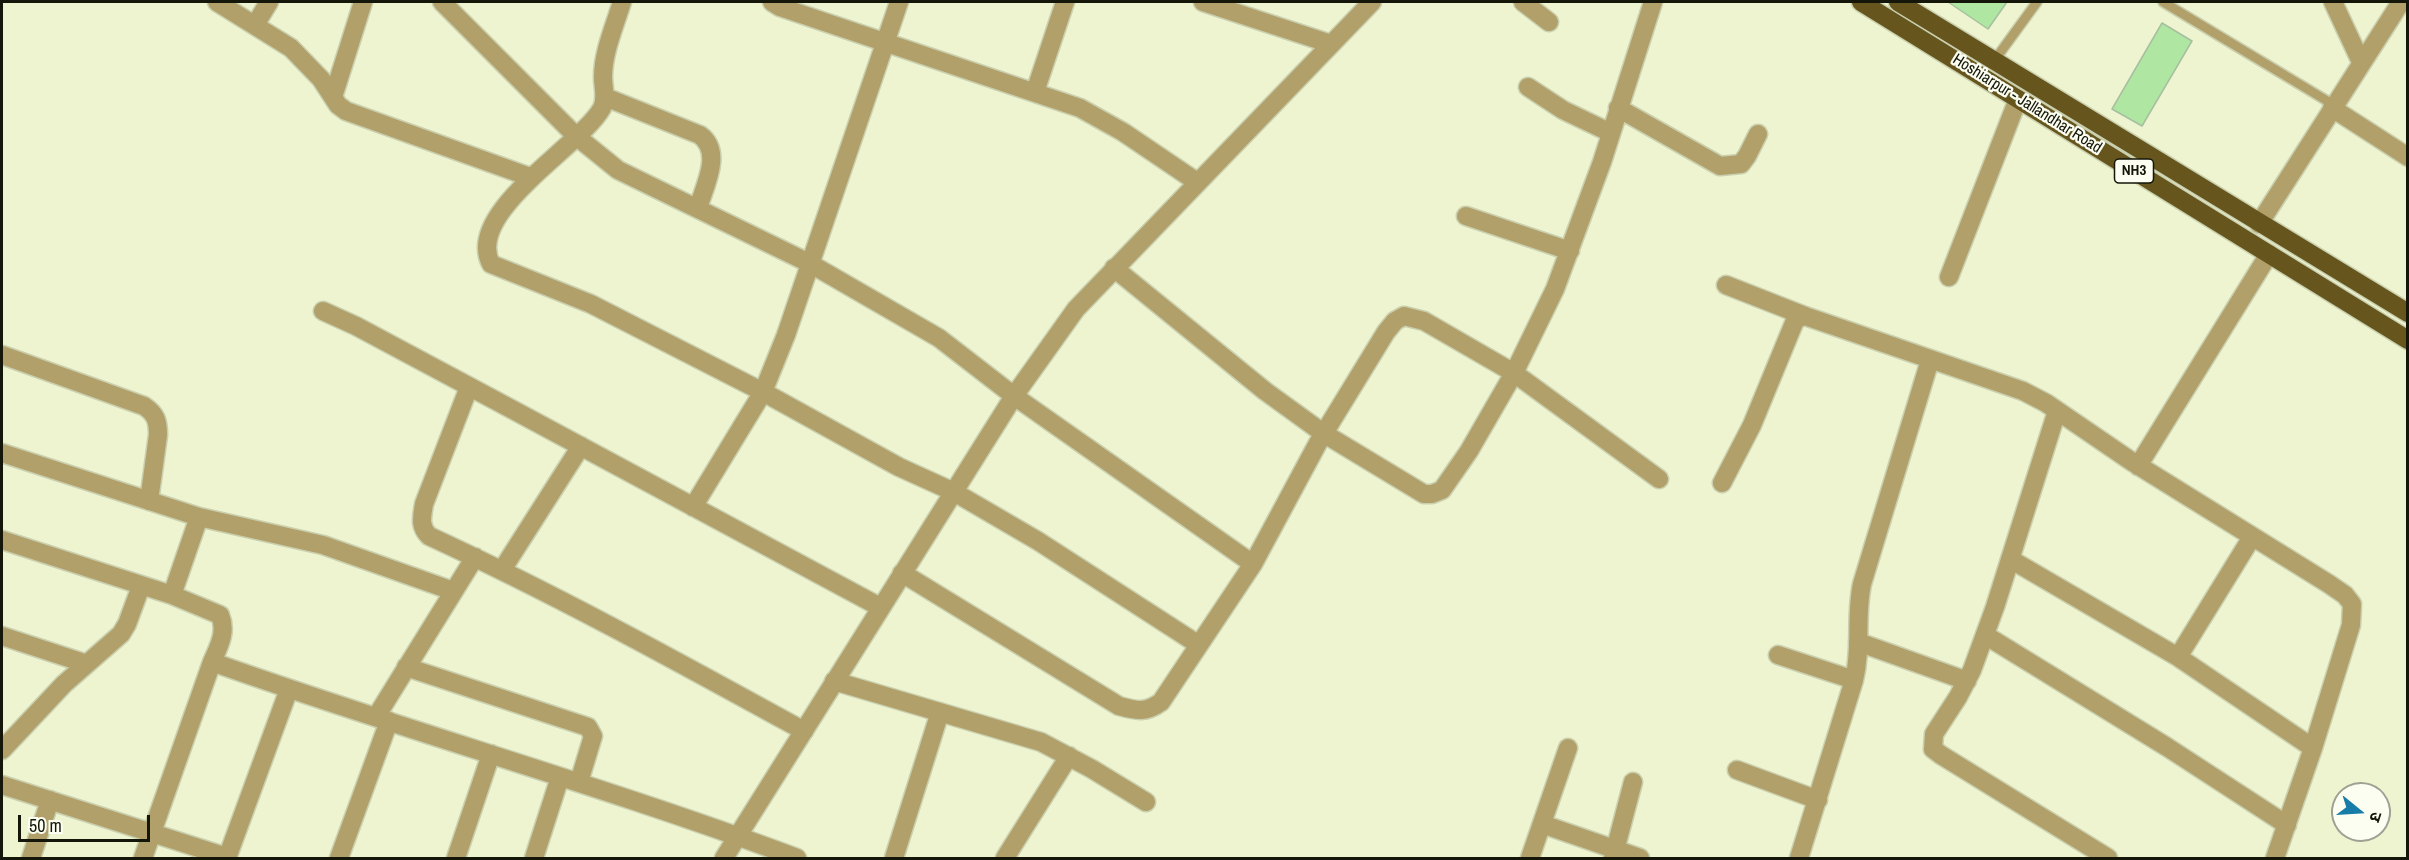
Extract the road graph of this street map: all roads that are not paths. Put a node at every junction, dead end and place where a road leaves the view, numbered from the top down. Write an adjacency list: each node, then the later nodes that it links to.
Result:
1 (217, 2): 20 (street)
2 (269, 2): 20 (street)
3 (363, 2): 27 (street)
4 (442, 2): 34 (street)
5 (622, 2): 28 (street)
6 (772, 2): 21 (street)
7 (899, 2): 21 (street)
8 (1065, 2): 26 (street)
9 (1203, 2): 22 (street)
10 (1372, 2): 22 (street)
11 (1523, 2): 19 (street)
12 (1653, 2): 31 (street)
13 (1861, 2): 29 (highway, Hoshiarpur - Jallandhar Road / NH3)
14 (1898, 2): 23 (highway, Hoshiarpur - Jallandhar Road / NH3)
15 (2037, 2): 23 (lane)
16 (2163, 2): 30 (lane)
17 (2333, 2): 24 (street)
18 (2401, 2): 24 (street)
19 (1549, 22)
20 (255, 25): 27 (street)
21 (884, 42): 26 (street); 43 (street)
22 (1331, 44): 37 (street)
23 (1994, 60): 40 (highway, Hoshiarpur - Jallandhar Road / NH3)
24 (2361, 62): 30 (street)
25 (1528, 87): 32 (street)
26 (1035, 92): 37 (street)
27 (333, 97): 36 (street)
28 (605, 97): 34 (street); 38 (street)
29 (2018, 99): 42 (highway, Hoshiarpur - Jallandhar Road / NH3); 45 (street)
30 (2333, 107): 35 (street); 40 (street)
31 (1618, 108): 32 (street); 33 (street)
32 (1611, 133): 41 (street)
33 (1758, 134)
34 (576, 136): 36 (street); 38 (street)
35 (2408, 157)
36 (530, 177): 55 (street)
37 (1197, 182): 44 (street)
38 (698, 208): 43 (street)
39 (1466, 216): 41 (street)
40 (2259, 224): 48 (highway, Hoshiarpur - Jallandhar Road / NH3)
41 (1570, 251): 53 (street)
42 (2269, 254): 50 (highway, Hoshiarpur - Jallandhar Road / NH3); 61 (street)
43 (809, 263): 55 (street); 56 (street)
44 (1114, 268): 56 (street); 58 (street)
45 (1949, 278)
46 (1725, 285): 49 (street)
47 (323, 311): 54 (street)
48 (2408, 313)
49 (1805, 316): 52 (street); 63 (street)
50 (2408, 340)
51 (2, 355): 65 (street)
52 (1930, 360): 57 (street); 81 (street)
53 (1514, 373): 58 (street); 58 (street); 62 (street)
54 (469, 387): 59 (street); 70 (street)
55 (763, 392): 64 (street); 66 (street)
56 (1014, 396): 64 (street); 72 (street)
57 (2057, 411): 61 (street); 71 (street)
58 (1323, 434): 72 (street)
59 (581, 446): 66 (street); 73 (street)
60 (2, 453): 65 (street)
61 (2138, 466): 68 (street)
62 (1659, 479)
63 (1722, 483)
64 (954, 492): 74 (street); 82 (street)
65 (149, 501): 67 (street)
66 (693, 507): 78 (street)
67 (199, 517): 76 (street); 77 (street)
68 (2252, 537): 84 (street); 96 (street)
69 (2, 540): 75 (street)
70 (475, 557): 73 (street); 76 (street)
71 (2010, 559): 80 (street); 84 (street)
72 (1253, 564): 82 (street)
73 (502, 570): 94 (street)
74 (902, 573): 78 (street); 82 (street)
75 (141, 586): 77 (street); 86 (street)
76 (453, 591): 87 (street)
77 (172, 595): 85 (street)
78 (880, 607): 89 (street)
79 (2, 636): 86 (street)
80 (1985, 636): 90 (street); 109 (street)
81 (1858, 642): 88 (street); 90 (street)
82 (1199, 645)
83 (1778, 656): 88 (street)
84 (2178, 657): 96 (street)
85 (212, 662): 91 (street); 110 (street)
86 (87, 664): 97 (street)
87 (406, 667): 93 (street); 102 (street)
88 (1854, 680): 106 (street)
89 (834, 681): 92 (street); 94 (street)
90 (1966, 681): 126 (street)
91 (289, 689): 93 (street); 115 (street)
92 (940, 712): 99 (street); 121 (street)
93 (383, 719): 98 (street); 116 (street)
94 (804, 731): 111 (street)
95 (1568, 748): 108 (street)
96 (2313, 748): 109 (street)
97 (2, 750)
98 (491, 754): 101 (street); 117 (street)
99 (1069, 756): 107 (street); 122 (street)
100 (1737, 770): 106 (street)
101 (560, 777): 102 (street); 118 (street)
102 (579, 782): 111 (street)
103 (1633, 782): 112 (street)
104 (2, 785): 105 (street)
105 (50, 800): 110 (street); 113 (street)
106 (1818, 800): 125 (street)
107 (1146, 802)
108 (1542, 824): 112 (street); 123 (street)
109 (2287, 825): 127 (street)
110 (150, 833): 114 (street); 115 (street)
111 (738, 836): 119 (street); 120 (street)
112 (1614, 854): 124 (street)
113 (31, 858)
114 (143, 858)
115 (227, 858)
116 (339, 858)
117 (456, 858)
118 (534, 858)
119 (724, 858)
120 (797, 858)
121 (894, 858)
122 (1005, 858)
123 (1530, 858)
124 (1640, 858)
125 (1799, 858)
126 (2108, 858)
127 (2275, 858)

